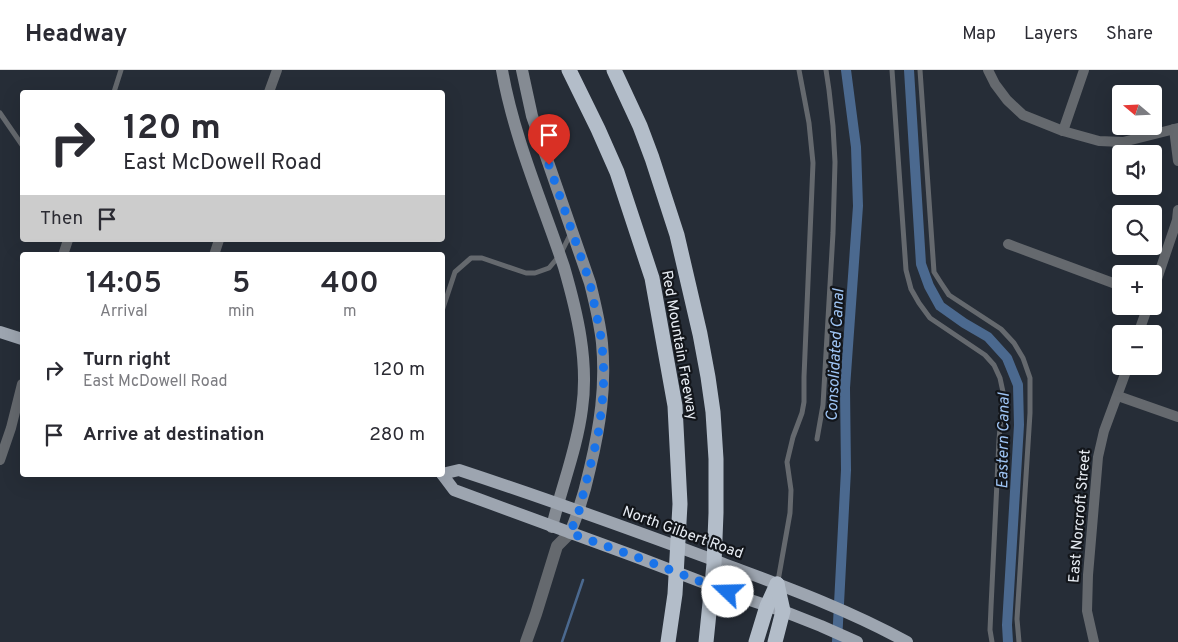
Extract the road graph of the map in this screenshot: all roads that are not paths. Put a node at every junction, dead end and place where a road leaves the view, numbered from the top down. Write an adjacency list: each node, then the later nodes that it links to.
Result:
1 (121, 70): 13 (lane)
2 (277, 70): 14 (street)
3 (502, 70): 23 (main road)
4 (569, 70): 46 (highway, Red Mountain Freeway)
5 (614, 70): 47 (highway, Red Mountain Freeway)
6 (799, 70): 42 (lane)
7 (826, 70): 33 (lane)
8 (892, 70): 52 (lane)
9 (920, 70): 53 (lane)
10 (988, 70): 17 (street)
11 (1084, 70): 17 (street)
12 (523, 74): 21 (main road)
13 (115, 90)
14 (270, 90)
15 (0, 113): 18 (lane)
16 (1176, 129): 17 (street); 19 (street)
17 (1063, 132)
18 (20, 141)
19 (1178, 162)
20 (1178, 210): 24 (street)
21 (572, 230): 23 (lane); 38 (main road)
22 (1008, 244): 25 (street)
23 (560, 255): 26 (lane); 37 (main road)
24 (1162, 265)
25 (1112, 283)
26 (445, 303)
27 (0, 332): 28 (main road)
28 (20, 339)
29 (1125, 375): 31 (street, East Norcroft Street)
30 (20, 392): 34 (street)
31 (1118, 396): 32 (street); 54 (street, East Norcroft Street)
32 (1178, 417)
33 (817, 439)
34 (0, 460)
35 (445, 473): 37 (main road, North Gilbert Road)
36 (444, 477): 39 (main road, North Gilbert Road)
37 (557, 503): 38 (main road, North Gilbert Road); 39 (main road)
38 (579, 511): 40 (main road); 42 (main road, North Gilbert Road)
39 (552, 527): 40 (main road, North Gilbert Road); 41 (street)
40 (570, 533): 41 (street); 43 (main road, North Gilbert Road)
41 (558, 546): 45 (street)
42 (777, 584): 43 (highway); 44 (highway); 51 (main road, North Gilbert Road)
43 (767, 606): 44 (main road, North Gilbert Road); 48 (highway)
44 (784, 611): 49 (highway); 50 (main road, North Gilbert Road)
45 (526, 642)
46 (668, 642)
47 (706, 642)
48 (756, 642)
49 (776, 642)
50 (857, 642)
51 (907, 642)
52 (992, 642)
53 (1019, 642)
54 (1094, 642)

